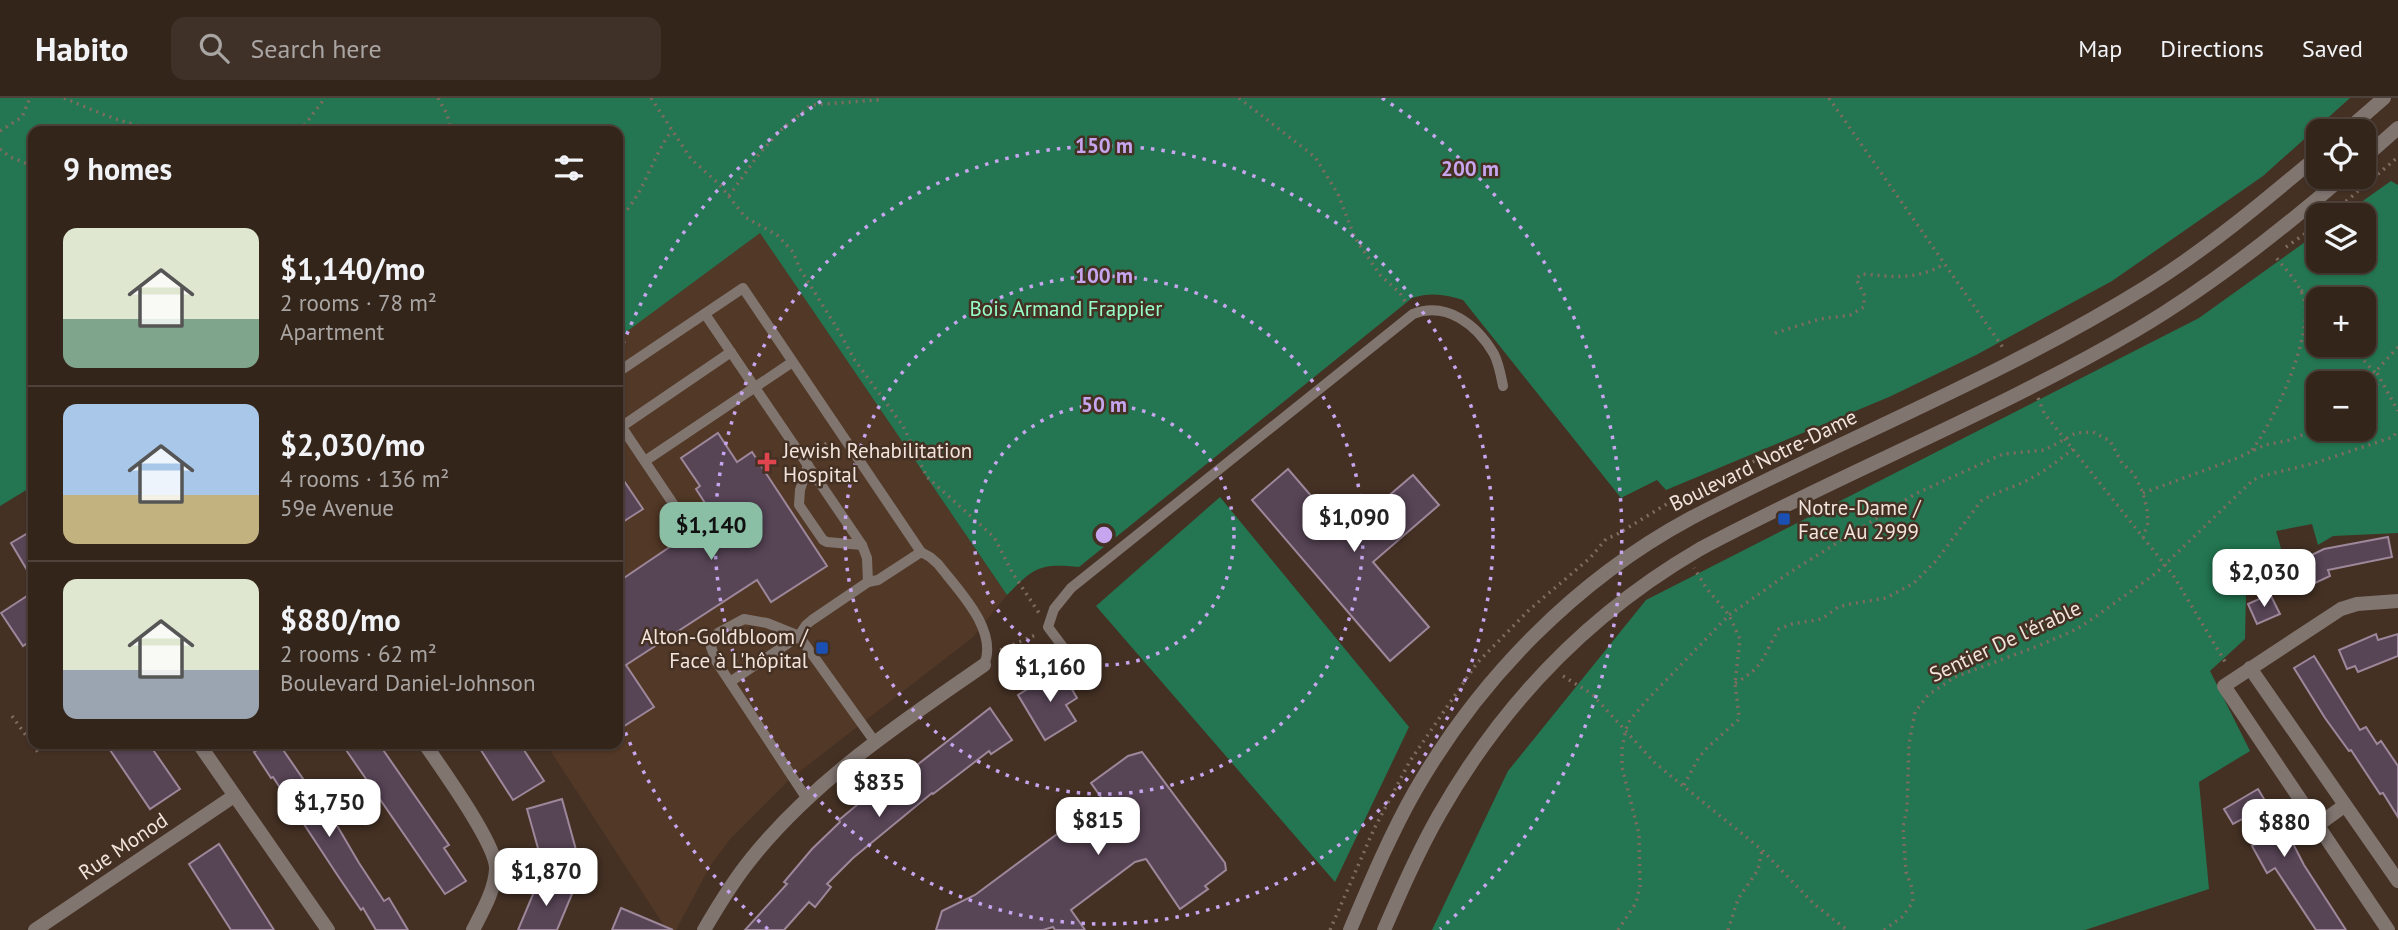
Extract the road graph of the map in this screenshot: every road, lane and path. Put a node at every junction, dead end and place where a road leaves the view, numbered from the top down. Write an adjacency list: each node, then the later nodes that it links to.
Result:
1 (30, 98): 16 (path)
2 (64, 98): 11 (path)
3 (326, 98): 12 (path)
4 (438, 98): 13 (path)
5 (651, 98): 15 (path)
6 (883, 98): 23 (path)
7 (1239, 98): 31 (path)
8 (1829, 98): 27 (path)
9 (2384, 98): 10 (street)
10 (2360, 119)
11 (140, 126)
12 (304, 126)
13 (450, 126)
14 (2398, 128): 17 (street)
15 (672, 130): 23 (path); 25 (path)
16 (0, 131)
17 (2376, 147)
18 (0, 149): 20 (path)
19 (2398, 157): 24 (path)
20 (28, 164)
21 (2306, 165): 96 (street, Boulevard Notre-Dame)
22 (2328, 189): 97 (street)
23 (729, 196): 68 (path)
24 (2344, 203)
25 (623, 214)
26 (2274, 255): 28 (path)
27 (1944, 264): 32 (path); 34 (path)
28 (2300, 288): 29 (path); 54 (path)
29 (2306, 295)
30 (705, 314): 35 (lane); 37 (lane); 38 (lane)
31 (1413, 314): 42 (lane); 68 (lane)
32 (1775, 333)
33 (2398, 347): 39 (path)
34 (2006, 348)
35 (731, 352): 43 (lane); 46 (lane)
36 (2361, 357): 39 (path)
37 (792, 363): 43 (lane); 51 (lane)
38 (623, 369)
39 (2377, 375): 40 (path)
40 (2381, 382): 41 (path); 45 (path)
41 (2376, 385)
42 (1503, 386)
43 (755, 387): 55 (lane); 56 (lane)
44 (2038, 399): 52 (path)
45 (2398, 411)
46 (623, 423)
47 (1836, 428): 66 (path, Boulevard Notre-Dame)
48 (2398, 430): 62 (path)
49 (623, 431): 55 (lane)
50 (2306, 433): 54 (path)
51 (840, 434): 56 (path); 61 (lane)
52 (2065, 438): 53 (path); 57 (path); 67 (path)
53 (2073, 449): 59 (path); 76 (path)
54 (2252, 450): 57 (path)
55 (645, 461): 58 (lane)
56 (805, 462): 60 (lane); 60 (lane)
57 (2143, 493): 59 (path)
58 (674, 505)
59 (2143, 537): 62 (path)
60 (862, 545): 64 (lane)
61 (921, 552): 64 (lane); 71 (lane)
62 (2164, 564): 72 (path); 101 (path, Sentier De l'érable)
63 (1693, 566): 67 (path)
64 (868, 582): 69 (lane)
65 (2398, 601): 73 (street)
66 (1529, 610)
67 (1729, 615): 76 (path); 78 (path)
68 (1048, 627): 70 (lane); 71 (path)
69 (799, 636): 75 (lane); 75 (lane); 80 (lane)
70 (1063, 647)
71 (986, 659): 80 (street)
72 (2229, 667)
73 (2250, 668): 88 (street); 89 (street)
74 (1559, 671): 78 (path)
75 (730, 682): 87 (lane)
76 (1735, 683): 85 (path)
77 (12, 716): 79 (path)
78 (1626, 729): 85 (path); 98 (path)
79 (28, 738)
80 (875, 742): 87 (street)
81 (36, 749): 84 (path)
82 (202, 749): 86 (street)
83 (428, 749): 94 (street)
84 (40, 755)
85 (1684, 785): 90 (path)
86 (234, 796): 92 (street, Rue Monod); 93 (street)
87 (807, 799): 95 (street)
88 (2344, 806): 89 (street); 91 (street)
89 (2319, 824): 102 (street)
90 (1762, 850): 99 (path); 100 (path)
91 (2398, 881)
92 (35, 930)
93 (328, 930)
94 (473, 930)
95 (704, 930)
96 (1350, 930)
97 (1384, 930)
98 (1618, 930)
99 (1728, 930)
100 (1847, 930)
101 (1884, 930)
102 (2388, 930)

